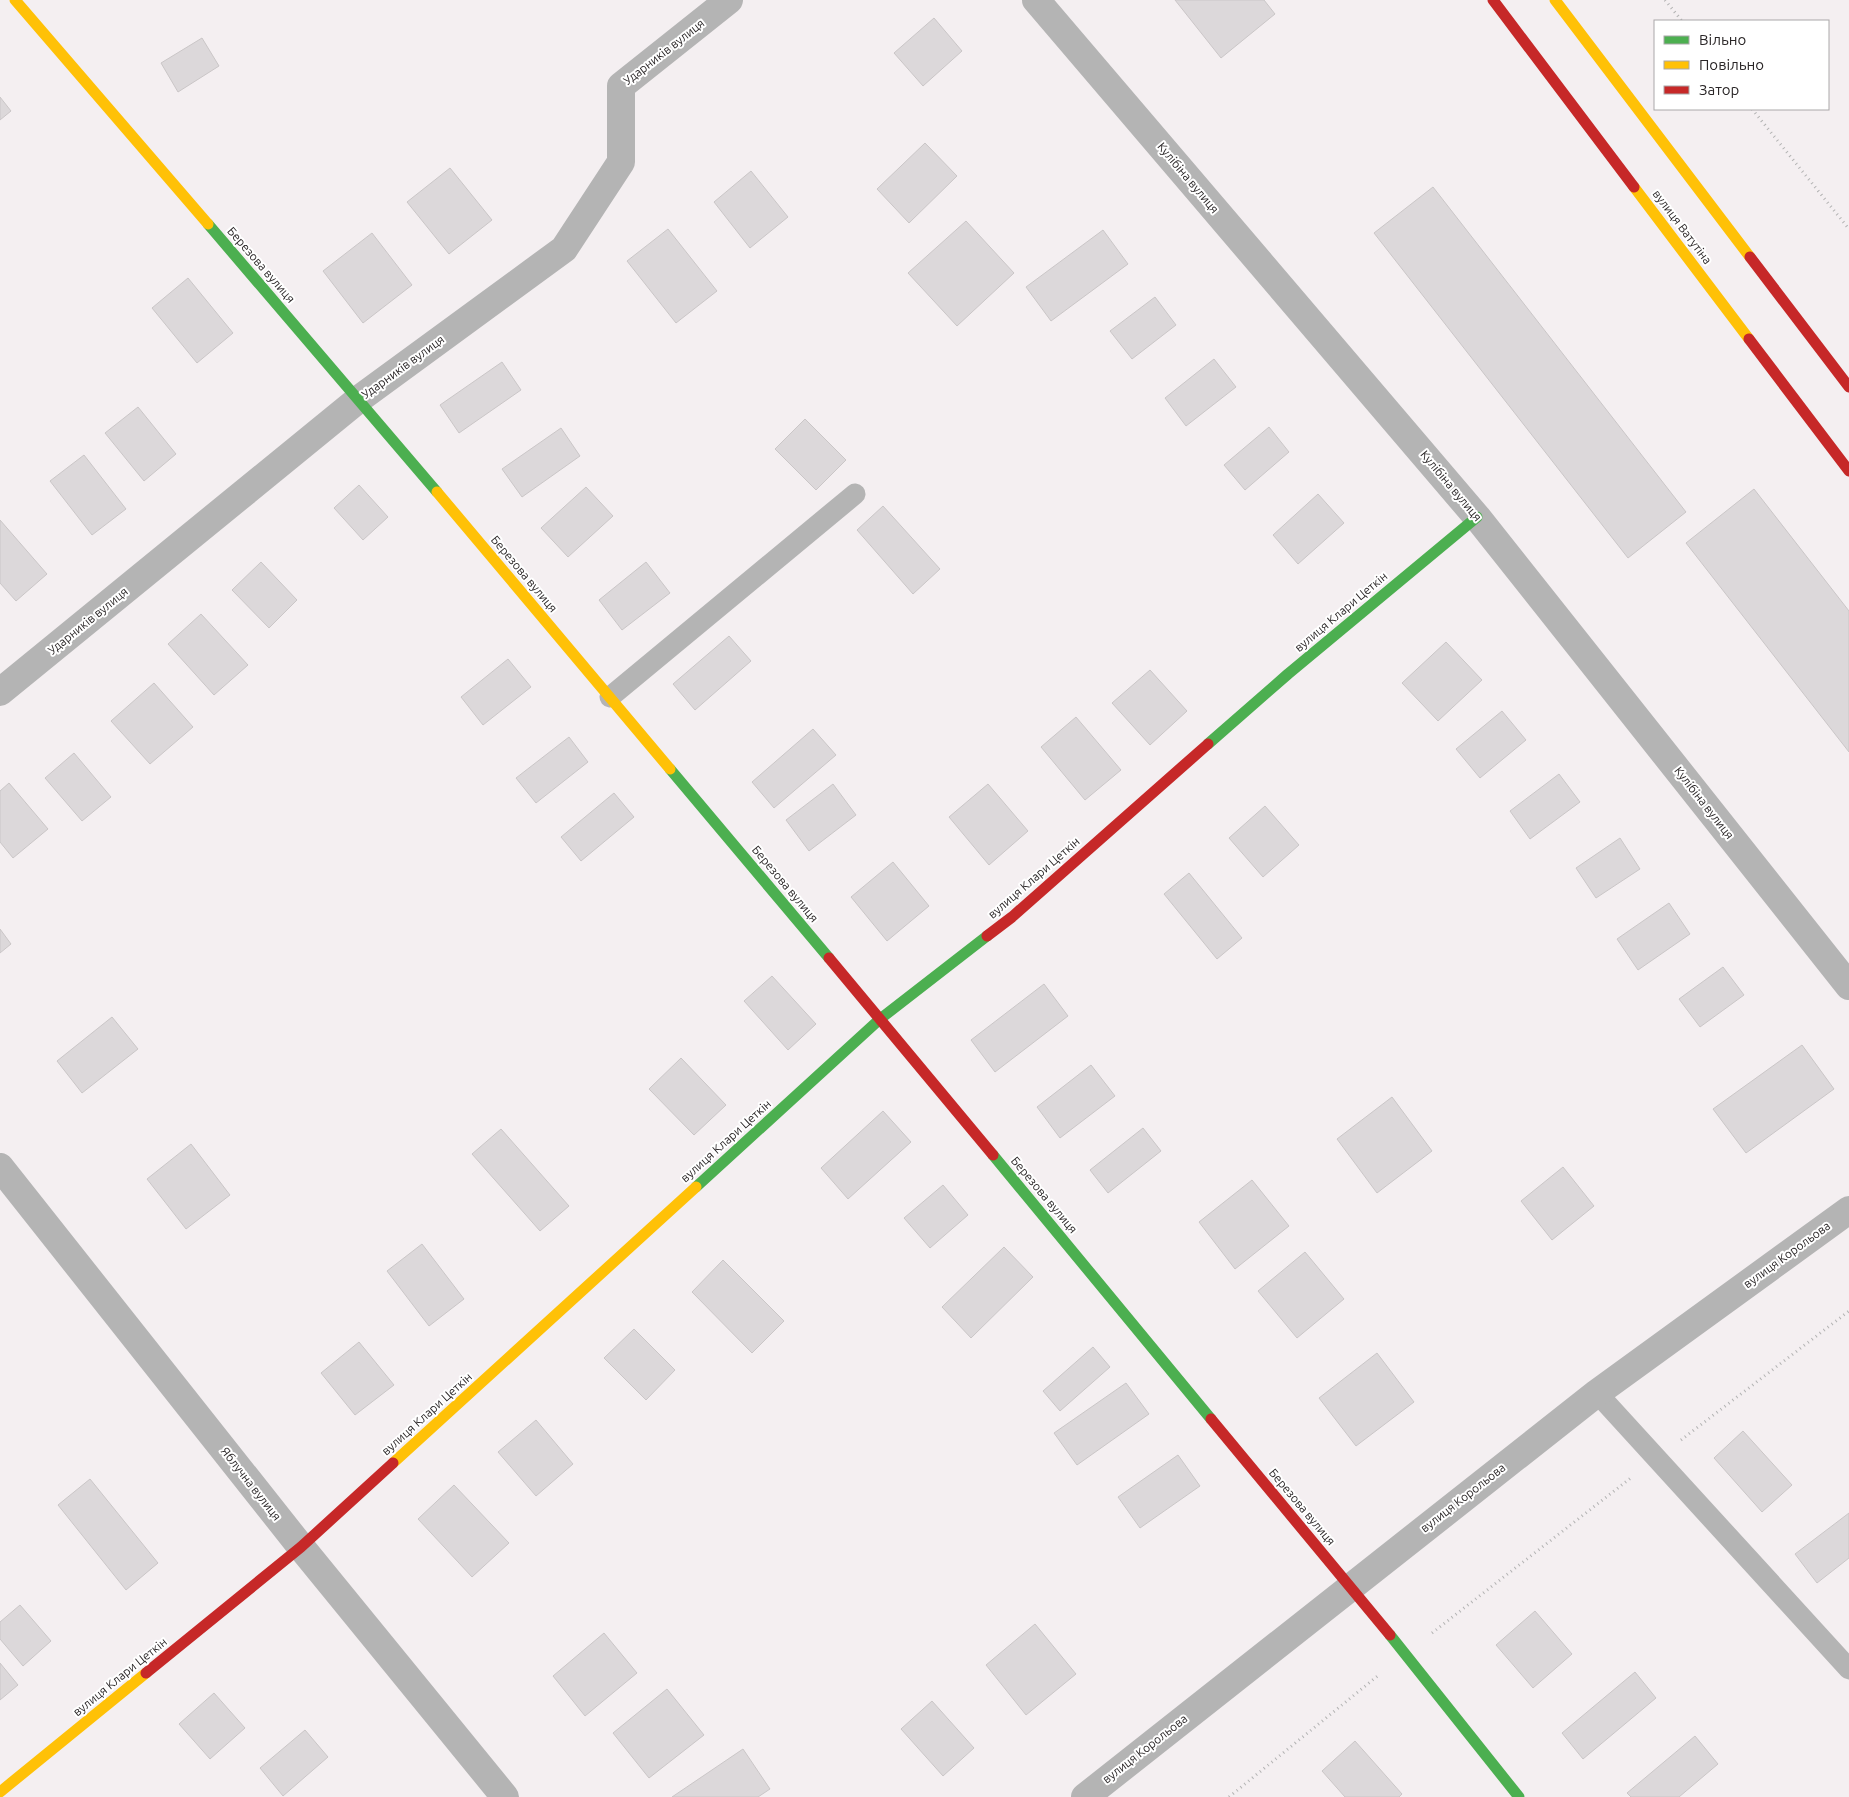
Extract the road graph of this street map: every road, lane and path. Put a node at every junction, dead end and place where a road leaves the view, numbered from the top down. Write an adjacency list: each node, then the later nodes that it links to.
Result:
1 (15, 0): 11 (street, Березова вулиця)
2 (729, 0): 11 (street, Ударників вулиця)
3 (1036, 0): 14 (street, Кулібіна вулиця)
4 (1493, 0): 12 (street, вулиця Ватутіна)
5 (1554, 0): 10 (street)
6 (1665, 0): 7 (path)
7 (1681, 20)
8 (1753, 110): 9 (path)
9 (1849, 229)
10 (1849, 387)
11 (359, 399): 15 (street, Ударників вулиця); 16 (street, Березова вулиця)
12 (1849, 471)
13 (855, 494): 16 (lane)
14 (1477, 517): 17 (street, Кулібіна вулиця); 18 (street, вулиця Клари Цеткін)
15 (0, 692)
16 (610, 697): 18 (street, Березова вулиця)
17 (1849, 986)
18 (880, 1018): 24 (street, вулиця Клари Цеткін); 25 (street, Березова вулиця)
19 (0, 1167): 24 (street, Яблучна вулиця)
20 (1849, 1210): 22 (street, вулиця Корольова)
21 (1849, 1311): 23 (path)
22 (1597, 1393): 23 (lane); 25 (street, вулиця Корольова)
23 (1656, 1458): 26 (path); 27 (lane)
24 (301, 1548): 28 (street, вулиця Клари Цеткін); 29 (street, Яблучна вулиця)
25 (1351, 1587): 26 (street, Березова вулиця); 30 (street, вулиця Корольова)
26 (1406, 1654): 31 (path); 32 (street, Березова вулиця)
27 (1849, 1669)
28 (0, 1792)
29 (506, 1797)
30 (1085, 1797)
31 (1229, 1797)
32 (1519, 1797)

